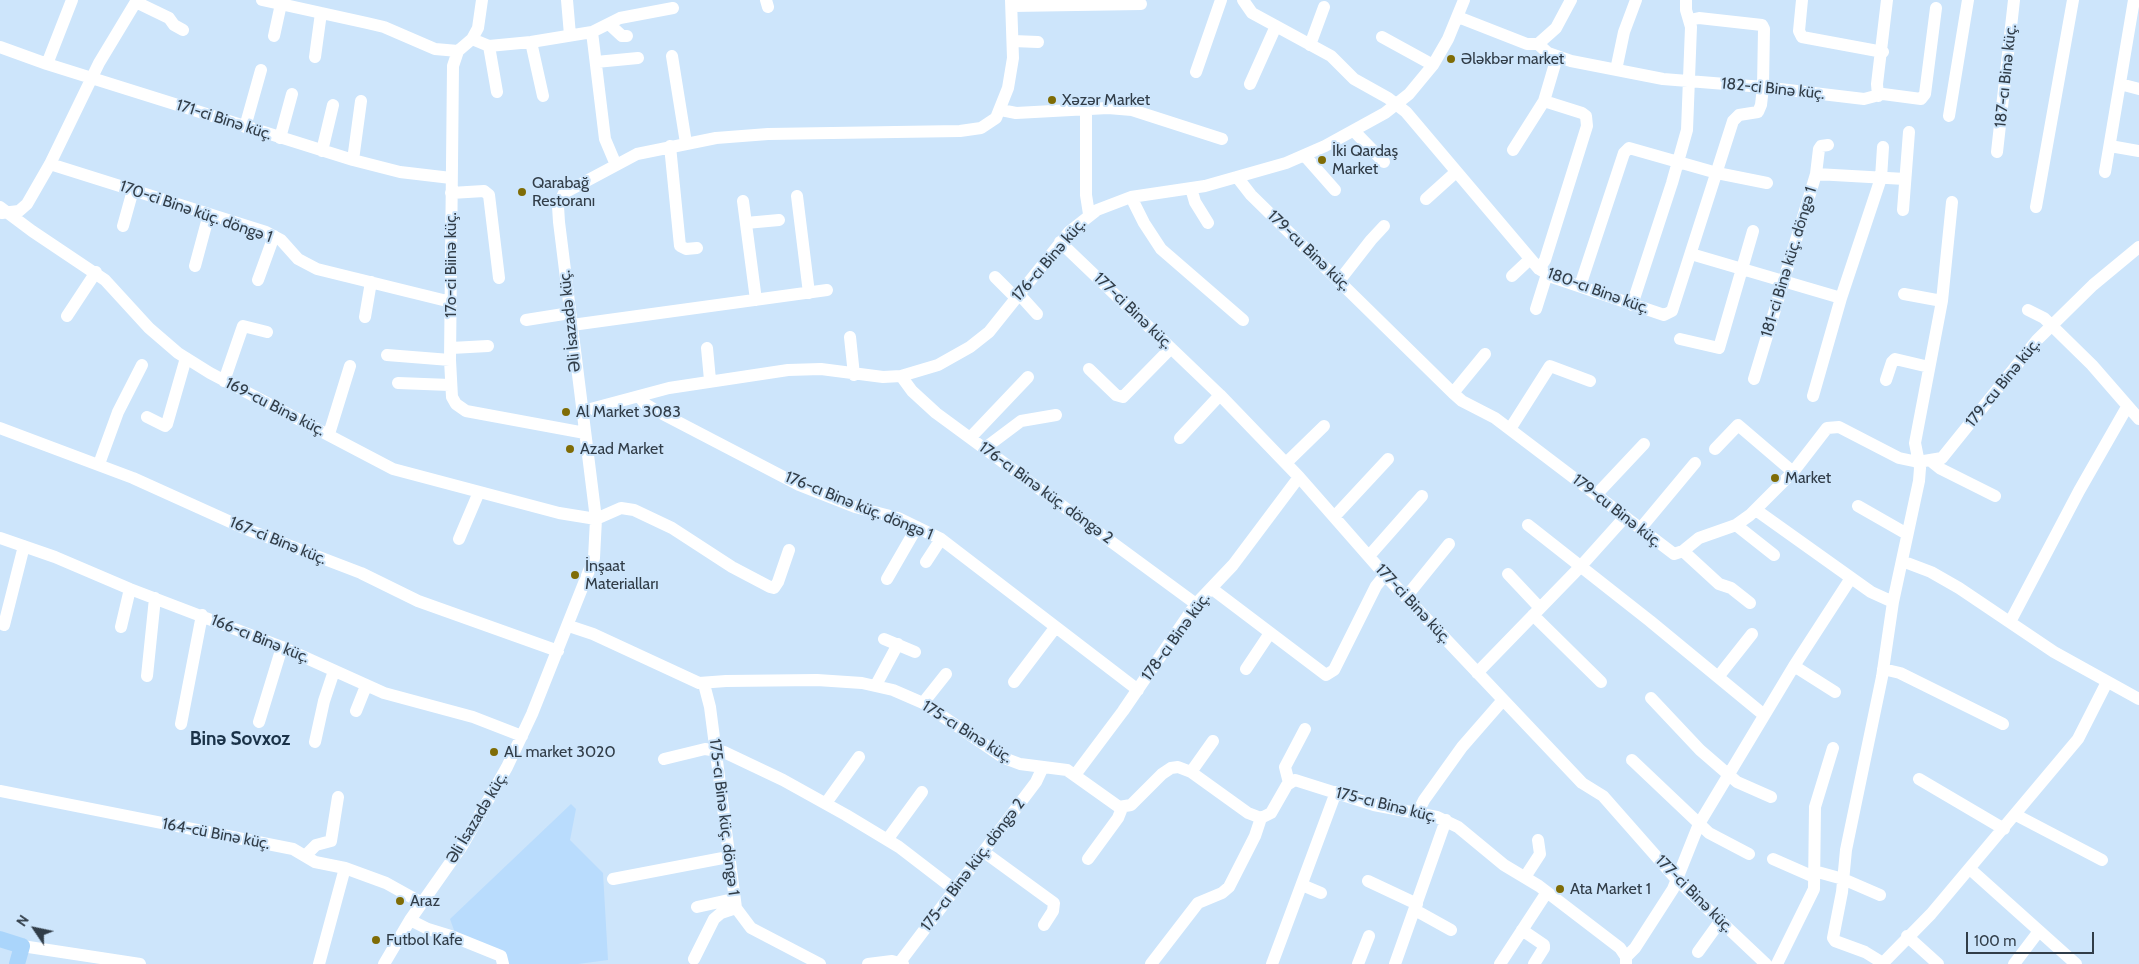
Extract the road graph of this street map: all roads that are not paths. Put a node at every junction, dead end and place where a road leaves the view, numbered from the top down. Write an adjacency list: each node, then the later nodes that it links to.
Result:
1 (72, 0): 52 (street)
2 (262, 0): 19 (street)
3 (482, 0): 37 (street)
4 (566, 0): 33 (street)
5 (1221, 0): 56 (street)
6 (1243, 0): 30 (street, 180-cı Binə küç.)
7 (1464, 0): 27 (street, 176-cı Binə küç.)
8 (1571, 0): 41 (street)
9 (1636, 0): 55 (street)
10 (1686, 0): 28 (street)
11 (1802, 0): 46 (street)
12 (1887, 0): 46 (street)
13 (1968, 0): 73 (street)
14 (2014, 0): 87 (street, 187-cı Binə küç.)
15 (2072, 0): 112 (street)
16 (136, 1): 31 (street); 57 (street)
17 (1114, 1): 18 (street); 20 (street)
18 (1011, 3): 38 (street)
19 (281, 4): 26 (street); 34 (street)
20 (1141, 4)
21 (655, 5): 23 (street); 29 (street)
22 (1324, 7): 42 (street)
23 (673, 8)
24 (1936, 8): 66 (street, 182-ci Binə küç.)
25 (2135, 9): 60 (street)
26 (321, 13): 45 (street); 48 (street)
27 (1458, 17): 41 (street); 53 (street, 176-cı Binə küç.)
28 (1690, 20): 58 (street); 61 (street, 180-cı Binə küç.)
29 (609, 24): 32 (street); 35 (street)
30 (1276, 26): 42 (street, 180-cı Binə küç.); 59 (street)
31 (184, 30)
32 (592, 32): 33 (street); 51 (street)
33 (570, 35): 39 (street)
34 (274, 36)
35 (627, 36)
36 (1382, 37): 53 (street)
37 (472, 40): 43 (street); 45 (street)
38 (1013, 41): 40 (street); 71 (street)
39 (531, 42): 43 (street); 65 (street)
40 (1038, 42)
41 (1538, 44): 49 (street, 182-ci Binə küç.)
42 (1310, 45): 69 (street, 180-cı Binə küç.)
43 (489, 46): 63 (street)
44 (0, 47): 52 (street, 171-ci Binə küç.)
45 (458, 51): 99 (street, 17o-ci Biinə küç.)
46 (1883, 52): 66 (street)
47 (672, 56): 79 (street)
48 (315, 57)
49 (1557, 57): 55 (street, 182-ci Binə küç.); 68 (street)
50 (638, 58): 51 (street)
51 (596, 62): 93 (street)
52 (47, 64): 57 (street, 171-ci Binə küç.)
53 (1433, 65): 69 (street, 176-cı Binə küç.)
54 (261, 70): 74 (street)
55 (1616, 70): 58 (street, 182-ci Binə küç.)
56 (1196, 72)
57 (92, 78): 74 (street, 171-ci Binə küç.); 92 (street)
58 (1689, 82): 61 (street, 182-ci Binə küç.); 91 (street)
59 (1250, 84)
60 (2120, 84): 62 (street); 82 (street)
61 (1763, 87): 66 (street, 182-ci Binə küç.); 95 (street, 180-cı Binə küç.)
62 (2139, 89)
63 (497, 92)
64 (292, 94): 77 (street)
65 (542, 96)
66 (1878, 96)
67 (361, 101): 89 (street)
68 (1544, 101): 84 (street); 132 (street)
69 (1398, 104): 75 (street, 176-cı Binə küç.); 94 (street, 180-cı Binə küç.)
70 (333, 105): 85 (street)
71 (1001, 110): 72 (street); 79 (street, Əli İsazadə küç.)
72 (1086, 110): 78 (street); 116 (street)
73 (1949, 116)
74 (245, 127): 77 (street, 171-ci Binə küç.)
75 (1354, 131): 88 (street, 176-cı Binə küç.); 90 (street)
76 (1909, 132): 101 (street)
77 (280, 138): 85 (street, 171-ci Binə küç.)
78 (1222, 139)
79 (686, 143): 81 (street, Əli İsazadə küç.)
80 (1828, 145): 97 (street)
81 (670, 146): 93 (street, Əli İsazadə küç.); 126 (street)
82 (2110, 146): 86 (street); 96 (street)
83 (1883, 147): 100 (street)
84 (1513, 150)
85 (322, 151): 89 (street, 171-ci Binə küç.)
86 (2139, 151)
87 (1997, 152)
88 (1305, 156): 98 (street, 176-cı Binə küç.); 105 (street)
89 (353, 160): 99 (street, 171-ci Binə küç.)
90 (1384, 162)
91 (1678, 162): 95 (street); 140 (street); 149 (street)
92 (50, 164): 104 (street, 170-ci Binə küç. döngə 1); 114 (street)
93 (616, 164): 155 (street, Əli İsazadə küç.)
94 (1456, 172): 109 (street); 128 (street, 180-cı Binə küç.)
95 (1717, 172): 102 (street); 127 (street, 180-cı Binə küç.)
96 (2105, 172)
97 (1816, 174): 100 (street, 181-ci Binə küç. döngə 1); 139 (street, 181-ci Binə küç. döngə 1)
98 (1237, 177): 103 (street, 176-cı Binə küç.); 137 (street, 179-cu Binə küç.)
99 (451, 178): 106 (street, 17o-ci Biinə küç.)
100 (1881, 178): 101 (street, 181-ci Binə küç. döngə 1); 145 (street)
101 (1905, 179): 113 (street)
102 (1766, 183)
103 (1191, 188): 108 (street, 176-cı Binə küç.); 119 (street)
104 (133, 190): 115 (street, 170-ci Binə küç. döngə 1); 120 (street)
105 (1334, 190)
106 (451, 193): 135 (street); 148 (street, 17o-ci Biinə küç.)
107 (797, 196): 142 (street)
108 (1131, 197): 116 (street, 176-cı Binə küç.); 157 (street)
109 (1426, 199)
110 (743, 201): 118 (street)
111 (1952, 202): 147 (street)
112 (2036, 207)
113 (1902, 210)
114 (2, 211): 131 (street, 169-cu Binə küç.)
115 (209, 214): 123 (street, 170-ci Binə küç. döngə 1); 129 (street)
116 (1090, 214): 124 (street, 176-cı Binə küç.)
117 (779, 220): 118 (street)
118 (746, 223): 146 (street)
119 (1208, 223)
120 (123, 226)
121 (1384, 226): 137 (street)
122 (1753, 230): 130 (street)
123 (274, 236): 136 (street); 138 (street, 170-ci Binə küç. döngə 1)
124 (1060, 242): 144 (street, 176-cı Binə küç.); 164 (street, 177-ci Binə küç.)
125 (2139, 246): 158 (street, 179-cu Binə küç.)
126 (697, 248)
127 (1691, 254): 130 (street); 149 (street, 180-cı Binə küç.)
128 (1530, 260): 132 (street, 180-cı Binə küç.); 133 (street)
129 (195, 266)
130 (1742, 269): 139 (street); 161 (street)
131 (96, 272): 153 (street); 168 (street, 169-cu Binə küç.)
132 (1543, 272): 140 (street, 180-cı Binə küç.); 150 (street)
133 (1512, 276)
134 (994, 277): 144 (street)
135 (499, 278)
136 (258, 280)
137 (1339, 281): 183 (street, 179-cu Binə küç.)
138 (371, 282): 148 (street, 170-ci Binə küç. döngə 1); 154 (street)
139 (1783, 282): 145 (street); 176 (street, 181-ci Binə küç. döngə 1)
140 (1580, 286): 149 (street, 180-cı Binə küç.)
141 (827, 290): 142 (street)
142 (809, 293): 146 (street)
143 (1904, 294): 147 (street)
144 (1017, 295): 152 (street); 174 (street, 176-cı Binə küç.)
145 (1841, 298): 186 (street)
146 (756, 300): 155 (street)
147 (1942, 301): 171 (street)
148 (452, 302): 165 (street, 17o-ci Biinə küç.)
149 (1632, 304)
150 (1536, 309)
151 (2028, 310): 158 (street)
152 (1037, 314)
153 (67, 316)
154 (365, 317)
155 (571, 319): 156 (street); 188 (street, Əli İsazadə küç.)
156 (526, 320)
157 (1243, 320)
158 (2052, 325): 187 (street); 203 (street, 179-cu Binə küç.)
159 (267, 332): 179 (street)
160 (850, 337): 173 (street)
161 (1680, 338)
162 (488, 346): 165 (street)
163 (707, 348): 177 (street)
164 (1171, 348): 172 (street); 184 (street, 177-ci Binə küç.)
165 (450, 354): 167 (street); 182 (street, 17o-ci Biinə küç.)
166 (1485, 354): 183 (street)
167 (387, 355)
168 (186, 358): 179 (street, 169-cu Binə küç.); 190 (street)
169 (142, 364): 207 (street)
170 (350, 366): 196 (street)
171 (1929, 368): 178 (street); 204 (street)
172 (1089, 369)
173 (854, 375): 174 (street, 176-cı Binə küç.); 177 (street, 176-cı Binə küç.)
174 (901, 376): 197 (street, 176-cı Binə küç. döngə 2)
175 (1028, 377): 197 (street)
176 (1754, 379)
177 (710, 380): 185 (street, 176-cı Binə küç.)
178 (1886, 380)
179 (224, 381): 196 (street, 169-cu Binə küç.)
180 (1590, 382): 194 (street)
181 (398, 383): 182 (street)
182 (450, 385): 195 (street, 17o-ci Biinə küç.)
183 (1453, 393): 194 (street, 179-cu Binə küç.)
184 (1220, 395): 198 (street); 205 (street, 177-ci Binə küç.)
185 (639, 396): 188 (street, 176-cı Binə küç.); 221 (street, 176-cı Binə küç. döngə 1)
186 (1813, 396)
187 (2127, 407): 191 (street); 249 (street)
188 (583, 411): 195 (street, Əli İsazadə küç.)
189 (1056, 415): 200 (street)
190 (147, 417)
191 (2139, 419)
192 (1324, 426): 205 (street)
193 (0, 428): 207 (street, 167-ci Binə küç.)
194 (1510, 429): 211 (street, 179-cu Binə küç.)
195 (585, 433): 218 (street, Əli İsazadə küç.)
196 (329, 434): 210 (street, 169-cu Binə küç.)
197 (970, 438): 200 (street, 176-cı Binə küç. döngə 2)
198 (1180, 438)
199 (1644, 444): 211 (street)
200 (985, 448): 246 (street, 176-cı Binə küç. döngə 2)
201 (1715, 448): 208 (street)
202 (1388, 459): 216 (street)
203 (1931, 461): 204 (street, 179-cu Binə küç.); 213 (street)
204 (1918, 462): 208 (street, 179-cu Binə küç.); 223 (street)
205 (1286, 463): 209 (street, 177-ci Binə küç.)
206 (1695, 463): 222 (street)
207 (99, 464): 259 (street, 167-ci Binə küç.)
208 (1793, 472): 215 (street, 179-cu Binə küç.)
209 (1298, 477): 216 (street, 177-ci Binə küç.); 240 (street, 178-cı Binə küç.)
210 (479, 492): 218 (street, 169-cu Binə küç.); 225 (street)
211 (1597, 494): 217 (street, 179-cu Binə küç.)
212 (1422, 496): 232 (street)
213 (1995, 496)
214 (1858, 506): 223 (street)
215 (1756, 510): 220 (street, 179-cu Binə küç.); 238 (street)
216 (1334, 516): 232 (street, 177-ci Binə küç.)
217 (1625, 516): 222 (street, 179-cu Binə küç.); 235 (street)
218 (596, 519): 229 (street); 251 (street, Əli İsazadə küç.)
219 (1528, 525): 235 (street)
220 (1736, 525): 230 (street, 179-cu Binə küç.); 231 (street)
221 (917, 526): 226 (street, 176-cı Binə küç. döngə 1); 239 (street)
222 (1640, 529): 230 (street, 179-cu Binə küç.)
223 (1907, 534): 233 (street)
224 (0, 538): 228 (street, 166-cı Binə küç.)
225 (459, 539)
226 (941, 540): 234 (street); 253 (street, 176-cı Binə küç. döngə 1)
227 (1449, 544): 242 (street)
228 (24, 546): 241 (street, 166-cı Binə küç.); 250 (street)
229 (790, 550)
230 (1683, 552): 245 (street)
231 (1774, 555)
232 (1369, 556): 236 (street, 177-ci Binə küç.)
233 (1902, 561): 244 (street); 249 (street)
234 (926, 562)
235 (1581, 566): 247 (street); 268 (street)
236 (1385, 574): 242 (street, 177-ci Binə küç.); 254 (street)
237 (1508, 574): 247 (street)
238 (1851, 578): 244 (street); 261 (street)
239 (887, 579)
240 (1212, 588): 246 (street, 178-cı Binə küç.); 254 (street)
241 (130, 589): 243 (street, 166-cı Binə küç.); 252 (street)
242 (1406, 597): 265 (street, 177-ci Binə küç.)
243 (155, 598): 248 (street, 166-cı Binə küç.); 267 (street)
244 (1893, 602): 262 (street)
245 (1750, 603)
246 (1196, 604): 275 (street, 178-cı Binə küç.)
247 (1537, 612): 265 (street); 270 (street)
248 (202, 615): 258 (street, 166-cı Binə küç.); 284 (street)
249 (2010, 622): 271 (street)
250 (4, 625)
251 (569, 626): 259 (street, Əli İsazadə küç.); 272 (street, 175-cı Binə küç.)
252 (121, 627)
253 (1055, 628): 269 (street); 275 (street, 176-cı Binə küç. döngə 1)
254 (1270, 633): 263 (street)
255 (1752, 634): 268 (street)
256 (884, 639): 257 (street)
257 (898, 644): 260 (street); 273 (street)
258 (282, 646): 264 (street, 166-cı Binə küç.); 283 (street)
259 (558, 650): 287 (street, Əli İsazadə küç.)
260 (915, 652)
261 (1794, 666): 276 (street); 282 (street)
262 (1883, 668): 285 (street); 328 (street)
263 (1246, 669)
264 (334, 671): 274 (street, 166-cı Binə küç.); 289 (street)
265 (1477, 673): 279 (street, 177-ci Binə küç.)
266 (946, 674): 280 (street)
267 (147, 676)
268 (1718, 677): 282 (street)
269 (1014, 682)
270 (1601, 682)
271 (2108, 682): 278 (street); 309 (street)
272 (704, 684): 273 (street, 175-cı Binə küç.); 291 (street, 175-cı Binə küç. döngə 1)
273 (876, 685): 280 (street, 175-cı Binə küç.)
274 (366, 686): 281 (street); 287 (street, 166-cı Binə küç.)
275 (1138, 690): 297 (street, 178-cı Binə küç.)
276 (1835, 692)
277 (1651, 698): 298 (street)
278 (2139, 699)
279 (1502, 700): 308 (street); 329 (street, 177-ci Binə küç.)
280 (924, 704): 295 (street, 175-cı Binə küç.)
281 (356, 711)
282 (1764, 715): 298 (street)
283 (259, 722)
284 (181, 724)
285 (2003, 724)
286 (1305, 729): 300 (street)
287 (522, 736): 336 (street, Əli İsazadə küç.)
288 (1213, 741): 296 (street)
289 (315, 742)
290 (1833, 748): 325 (street)
291 (716, 749): 293 (street); 306 (street); 319 (street, 175-cı Binə küç. döngə 1)
292 (859, 757): 306 (street)
293 (664, 759)
294 (1632, 760): 312 (street)
295 (1043, 767): 297 (street, 175-cı Binə küç.); 316 (street, 175-cı Binə küç. döngə 2)
296 (1191, 772): 307 (street); 310 (street)
297 (1075, 775): 307 (street, 175-cı Binə küç.)
298 (1729, 775): 305 (street); 312 (street)
299 (1919, 779): 313 (street)
300 (1289, 782): 303 (street, 175-cı Binə küç.); 310 (street)
301 (0, 791): 318 (street, 164-cü Binə küç.)
302 (922, 792): 314 (street)
303 (1336, 792): 308 (street, 175-cı Binə küç.); 331 (street)
304 (338, 797): 318 (street)
305 (1771, 797)
306 (826, 803): 314 (street)
307 (1122, 808): 320 (street)
308 (1418, 812): 311 (street, 175-cı Binə küç.)
309 (2016, 815): 313 (street); 322 (street)
310 (1261, 818): 362 (street)
311 (1446, 820): 326 (street, 175-cı Binə küç.); 339 (street)
312 (1699, 824): 317 (street); 329 (street)
313 (2004, 829): 324 (street)
314 (886, 840): 332 (street)
315 (1538, 840): 326 (street)
316 (984, 852): 332 (street, 175-cı Binə küç. döngə 2); 342 (street)
317 (1749, 854)
318 (306, 855): 323 (street, 164-cü Binə küç.)
319 (728, 857): 327 (street); 337 (street, 175-cı Binə küç. döngə 1)
320 (1088, 859)
321 (1773, 859): 325 (street)
322 (2102, 860)
323 (345, 868): 336 (street, 164-cü Binə küç.); 357 (street)
324 (1970, 869): 345 (street); 347 (street)
325 (1814, 874): 328 (street); 369 (street)
326 (1525, 877): 333 (street, 175-cı Binə küç.)
327 (613, 879)
328 (1843, 879): 335 (street); 370 (street)
329 (1677, 880): 341 (street, 177-ci Binə küç.); 353 (street)
330 (1368, 881): 339 (street)
331 (1302, 885): 334 (street); 363 (street)
332 (955, 890): 354 (street, 175-cı Binə küç. döngə 2)
333 (1547, 892): 344 (street); 353 (street, 175-cı Binə küç.)
334 (1321, 893)
335 (1880, 895)
336 (422, 903): 340 (street, Əli İsazadə küç.)
337 (734, 903): 338 (street); 352 (street); 360 (street, 175-cı Binə küç. döngə 1)
338 (697, 906)
339 (1416, 907): 343 (street); 365 (street)
340 (410, 920): 358 (street, Əli İsazadə küç.); 359 (street)
341 (1721, 920): 351 (street); 368 (street, 177-ci Binə küç.)
342 (1044, 925)
343 (1451, 930)
344 (1522, 930): 366 (street); 367 (street)
345 (2039, 931): 372 (street); 373 (street)
346 (1369, 936): 364 (street)
347 (1907, 936): 370 (street); 371 (street)
348 (0, 939): 350 (main road)
349 (0, 945): 350 (main road)
350 (22, 946): 355 (main road); 356 (street)
351 (1698, 952)
352 (694, 959)
353 (1626, 961)
354 (901, 963): 361 (street)
355 (17, 964)
356 (140, 964)
357 (319, 964)
358 (384, 964)
359 (503, 964)
360 (820, 964)
361 (868, 964)
362 (1151, 964)
363 (1272, 964)
364 (1358, 964)
365 (1395, 964)
366 (1500, 964)
367 (1534, 964)
368 (1766, 964)
369 (1777, 964)
370 (1882, 964)
371 (1938, 964)
372 (2014, 964)
373 (2076, 964)

